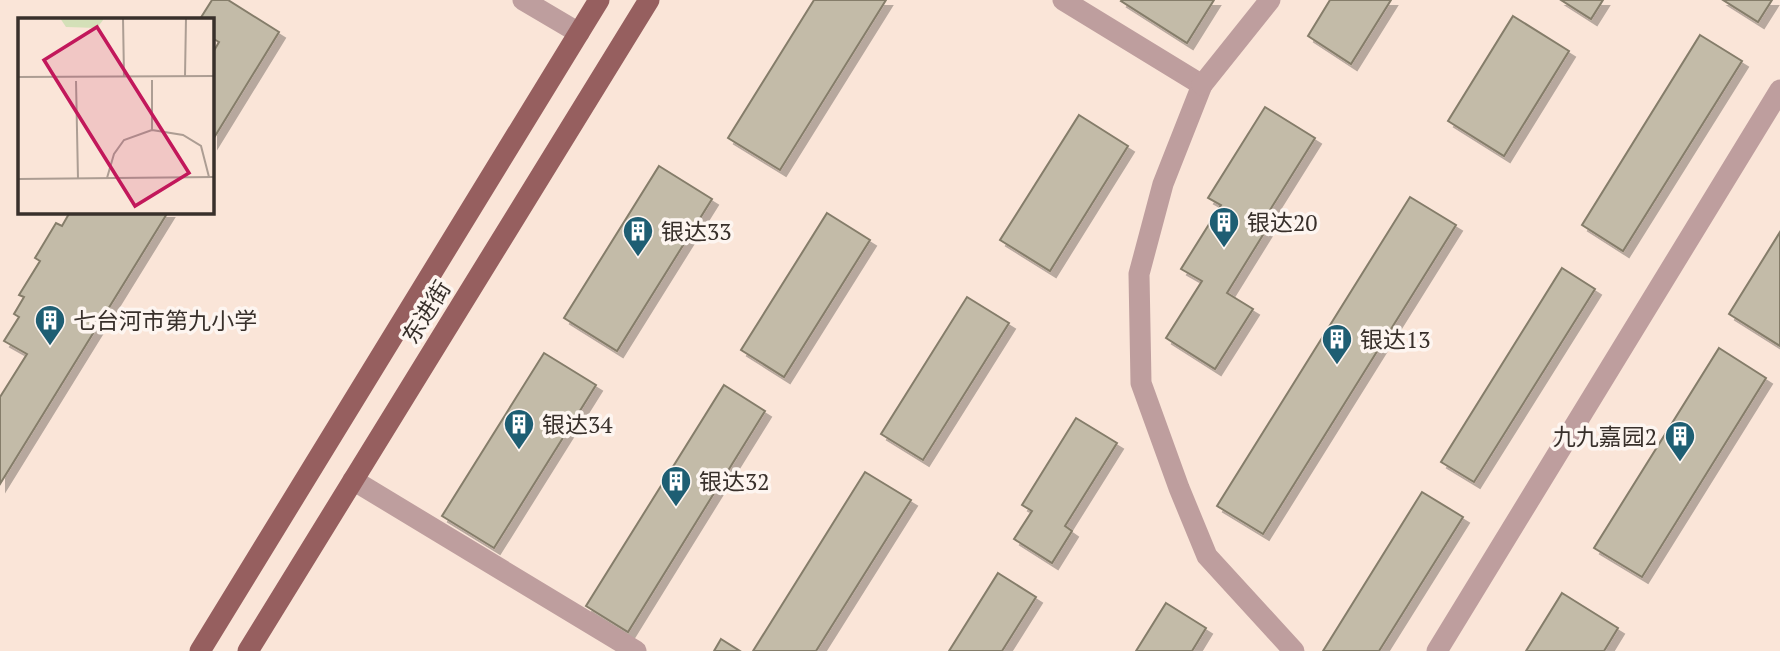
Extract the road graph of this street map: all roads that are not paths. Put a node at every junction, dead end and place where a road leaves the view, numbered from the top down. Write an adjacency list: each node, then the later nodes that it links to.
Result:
1 (523, 0): 6 (street)
2 (599, 0): 6 (main road, 东进街)
3 (649, 0): 9 (main road, 东进街)
4 (1063, 0): 7 (street)
5 (1270, 0): 7 (street)
6 (579, 33): 10 (main road, 东进街)
7 (1202, 85): 13 (street)
8 (1780, 90): 14 (street)
9 (353, 480): 11 (main road, 东进街); 12 (street)
10 (200, 651)
11 (248, 651)
12 (636, 651)
13 (1294, 651)
14 (1437, 651)

